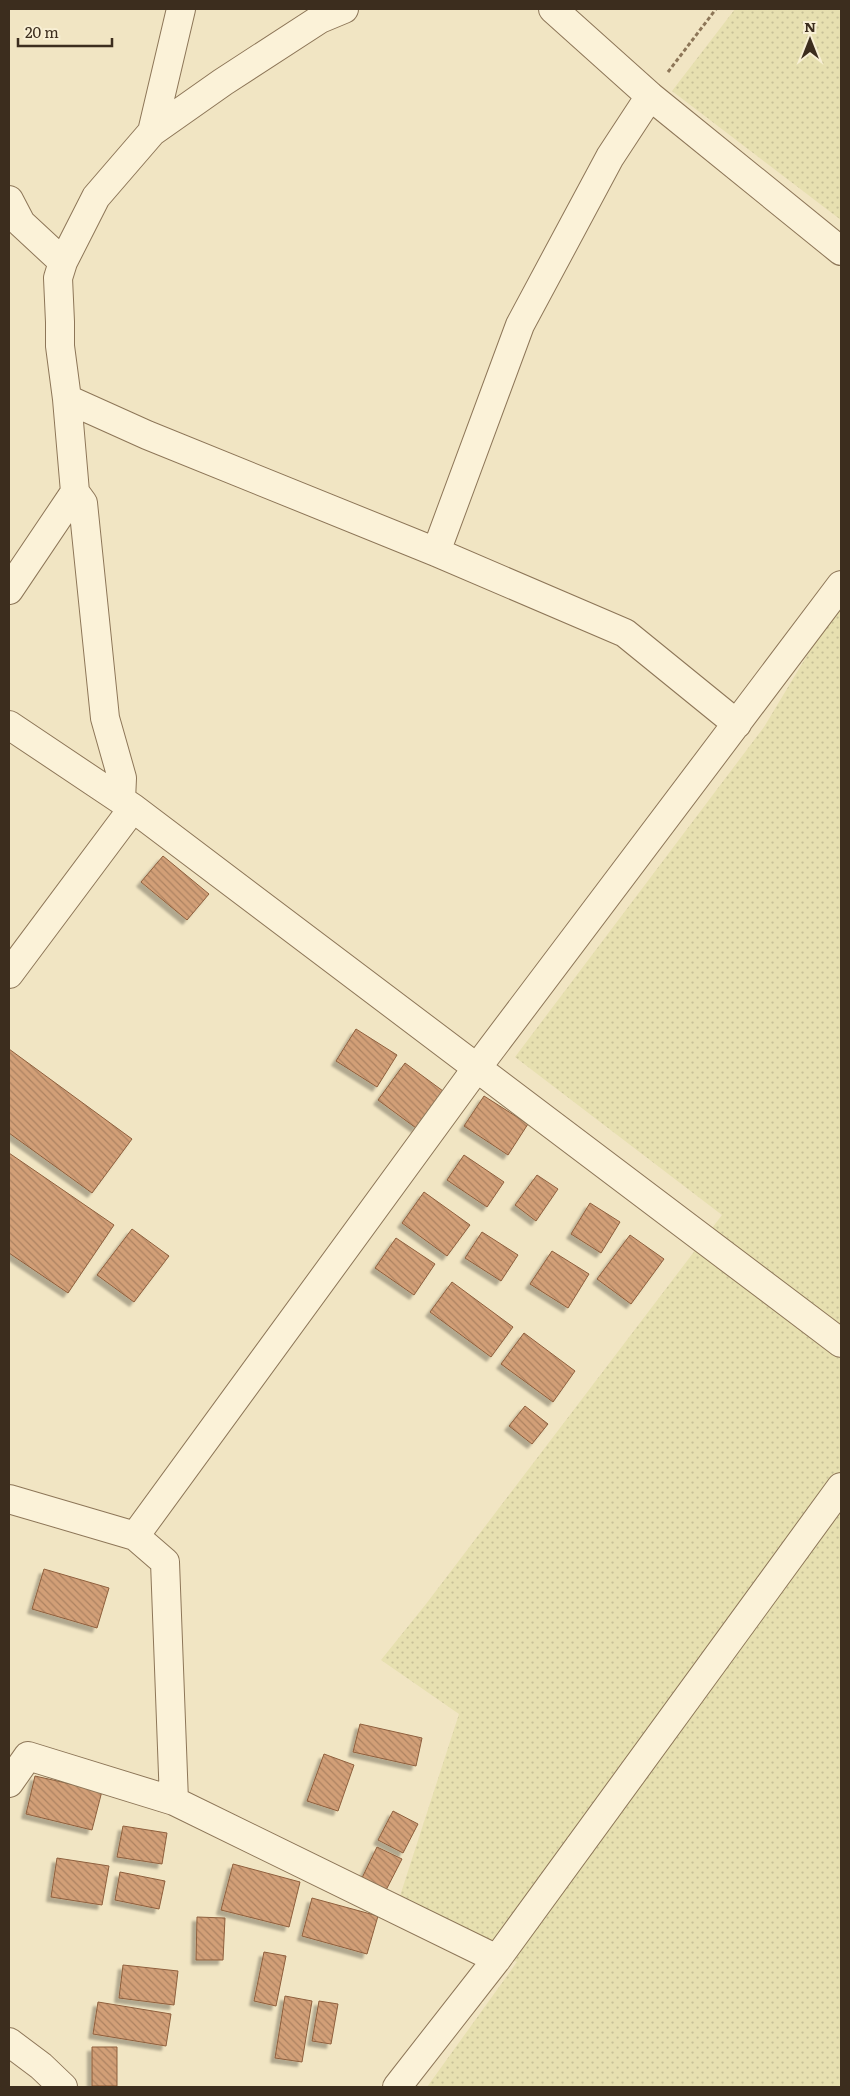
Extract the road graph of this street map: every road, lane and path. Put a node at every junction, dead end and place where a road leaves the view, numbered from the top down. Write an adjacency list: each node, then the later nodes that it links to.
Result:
1 (181, 9): 6 (street)
2 (344, 9): 6 (street)
3 (553, 9): 5 (street)
4 (716, 9): 5 (path)
5 (650, 96): 8 (street); 12 (street)
6 (152, 132): 9 (street)
7 (9, 200): 9 (street)
8 (841, 251)
9 (63, 262): 10 (street)
10 (67, 399): 11 (street); 12 (street)
11 (75, 492): 14 (street); 17 (street)
12 (436, 552): 16 (street)
13 (841, 586): 16 (street)
14 (9, 590)
15 (9, 724): 17 (street)
16 (737, 724): 19 (street)
17 (127, 804): 18 (street); 19 (street)
18 (9, 974)
19 (476, 1069): 20 (street); 23 (street)
20 (841, 1343)
21 (841, 1487): 26 (street)
22 (9, 1499): 23 (street)
23 (135, 1536): 25 (street)
24 (9, 1783): 25 (street)
25 (174, 1801): 26 (street)
26 (497, 1958): 29 (street)
27 (9, 2042): 28 (street)
28 (63, 2087)
29 (397, 2087)

